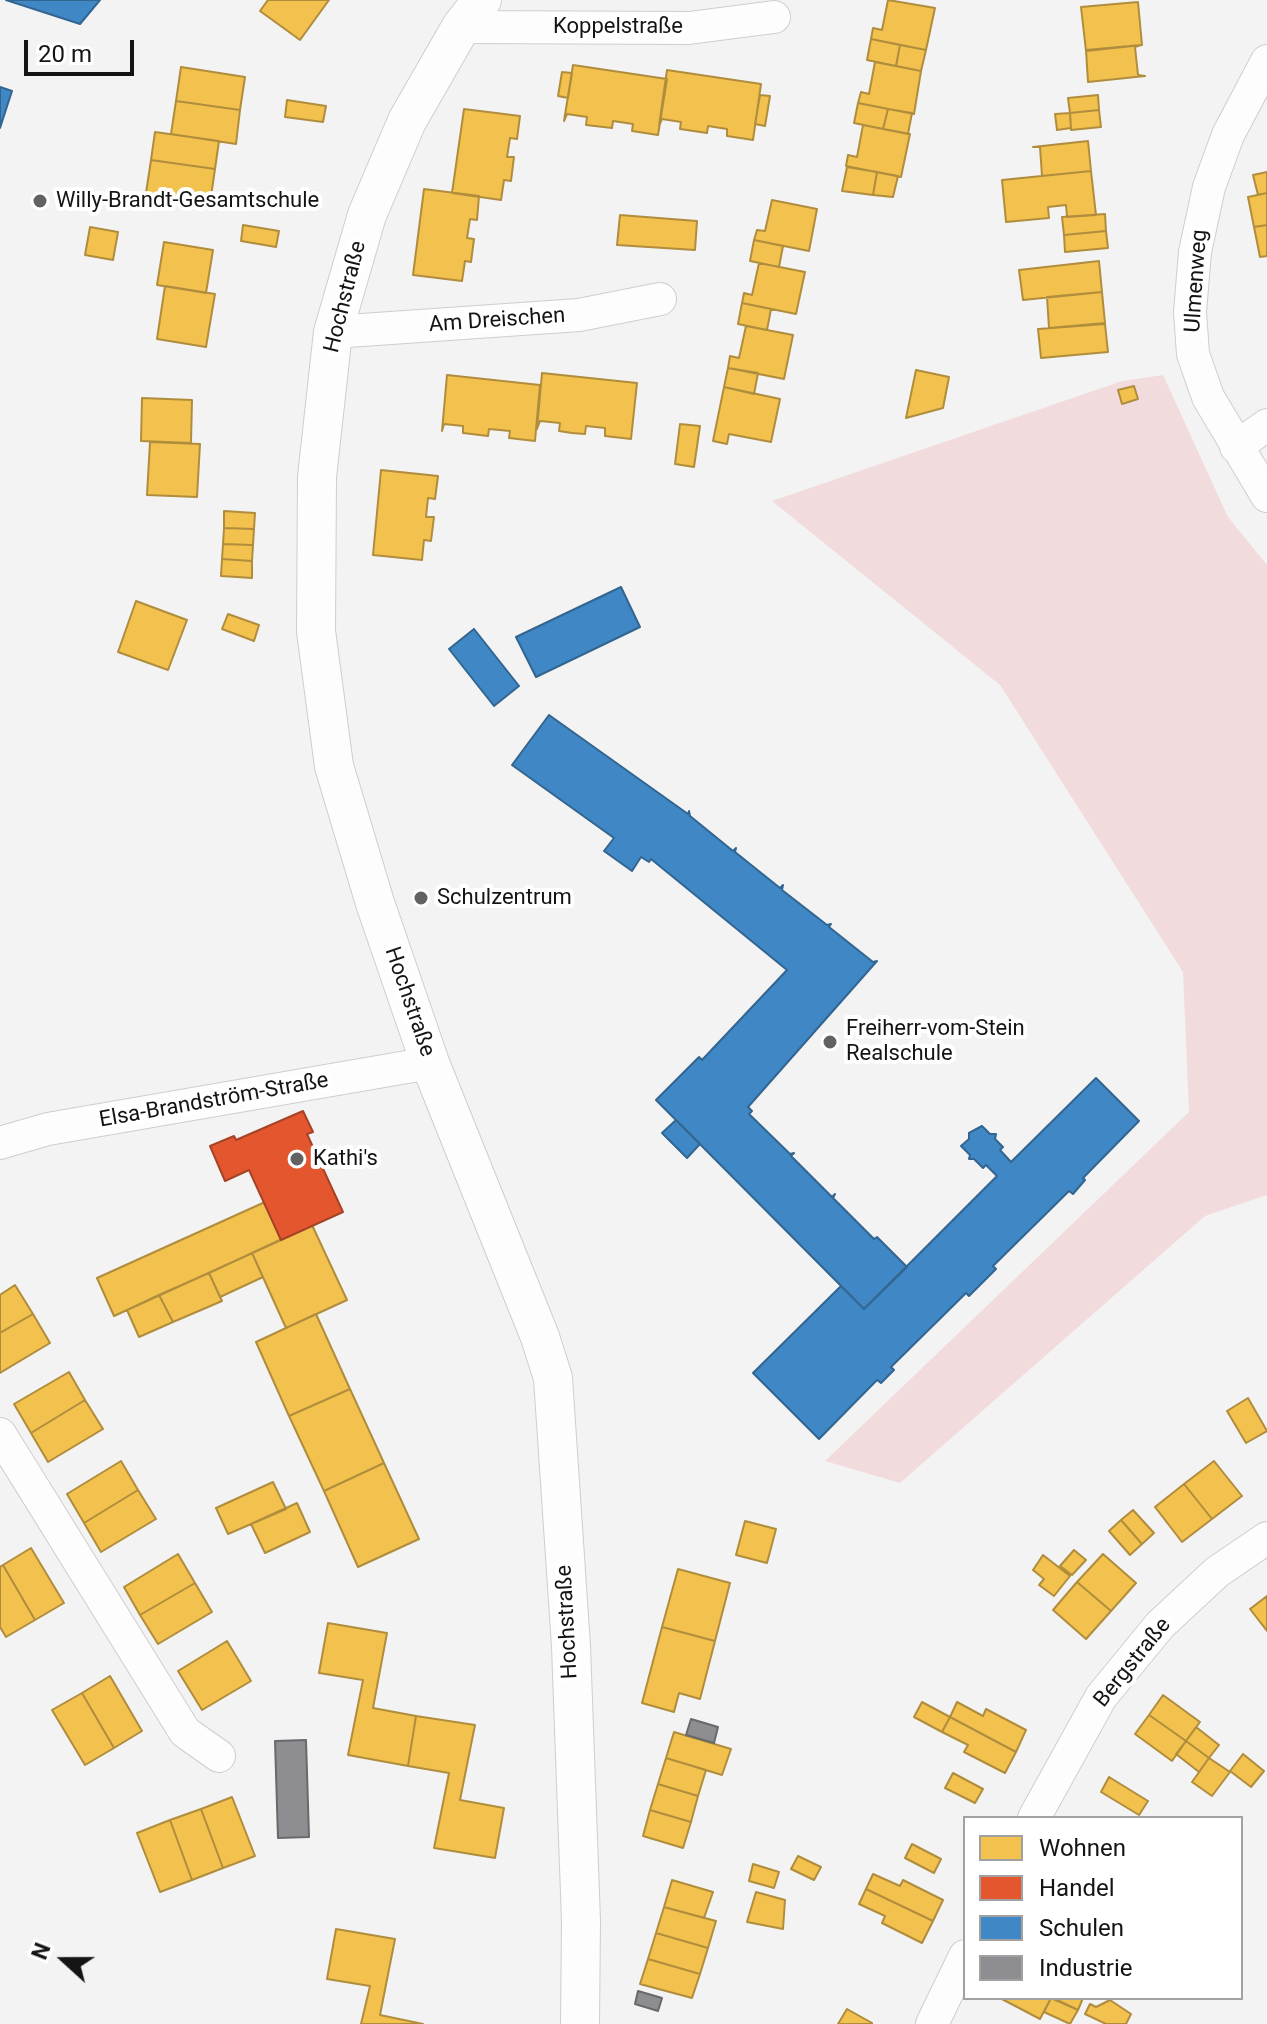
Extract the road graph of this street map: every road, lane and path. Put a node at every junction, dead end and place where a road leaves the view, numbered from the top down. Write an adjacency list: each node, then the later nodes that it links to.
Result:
1 (472, 13): 2 (street, Koppelstraße); 5 (street, Hochstraße)
2 (774, 17)
3 (1267, 61): 7 (street, Ulmenweg)
4 (660, 299): 5 (street, Am Dreischen)
5 (333, 332): 9 (street, Hochstraße)
6 (1267, 425): 7 (street)
7 (1236, 447): 8 (street, Ulmenweg)
8 (1267, 496)
9 (430, 1063): 10 (street, Elsa-Brandström-Straße); 16 (street, Hochstraße)
10 (0, 1143)
11 (0, 1434): 13 (street)
12 (1267, 1538): 14 (street, Bergstraße)
13 (219, 1756)
14 (1035, 1816)
15 (963, 1960): 17 (street)
16 (580, 2024)
17 (932, 2024)

